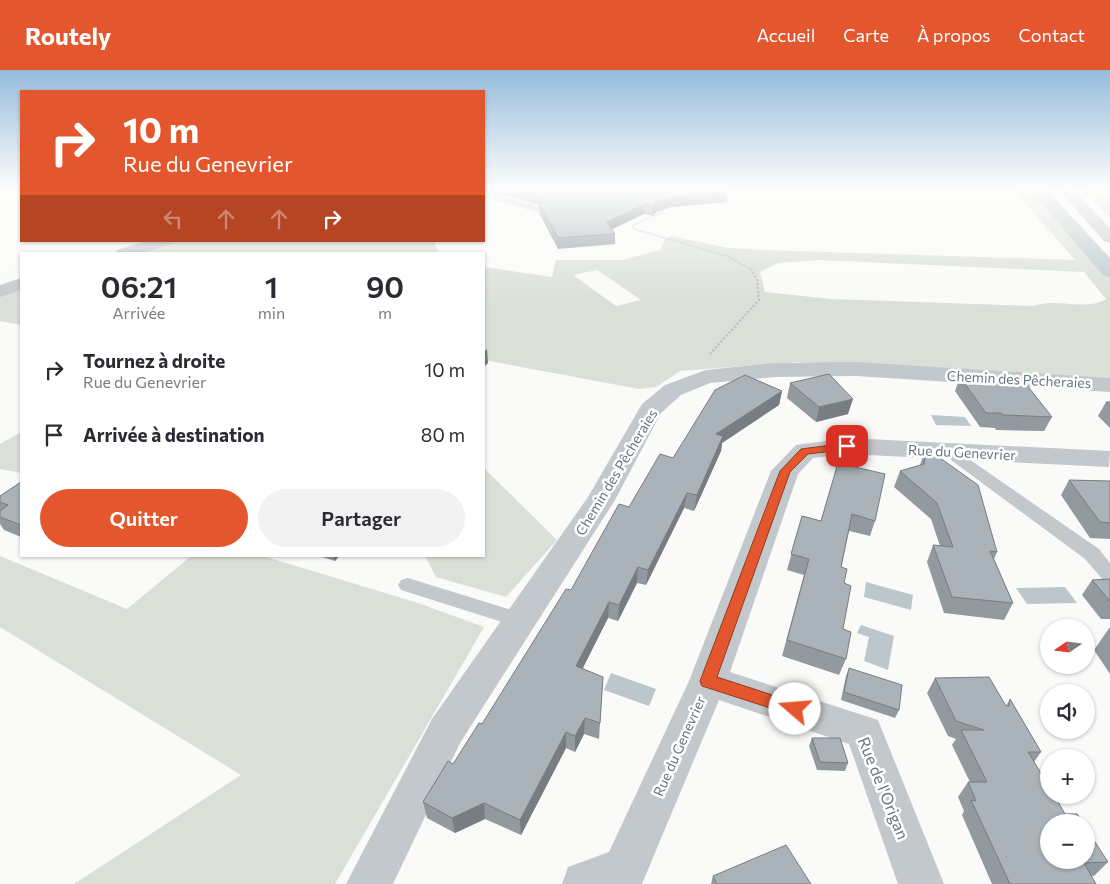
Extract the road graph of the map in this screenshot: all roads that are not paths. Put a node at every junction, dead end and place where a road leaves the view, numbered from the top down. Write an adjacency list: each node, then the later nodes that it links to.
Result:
1 (1100, 227): 2 (street)
2 (1110, 238)
3 (161, 242): 4 (street)
4 (129, 252)
5 (20, 284): 6 (street)
6 (0, 291)
7 (1110, 385): 12 (street, Chemin des Pêcheraies)
8 (948, 451): 9 (street, Rue du Genevrier); 10 (lane); 13 (street, Rue du Genevrier)
9 (1109, 458)
10 (1110, 575)
11 (408, 585): 12 (lane)
12 (521, 620): 14 (street, Chemin des Pêcheraies)
13 (708, 681): 15 (street, Rue du Genevrier); 16 (street, Rue de l'Origan)
14 (369, 884)
15 (585, 884)
16 (921, 884)

